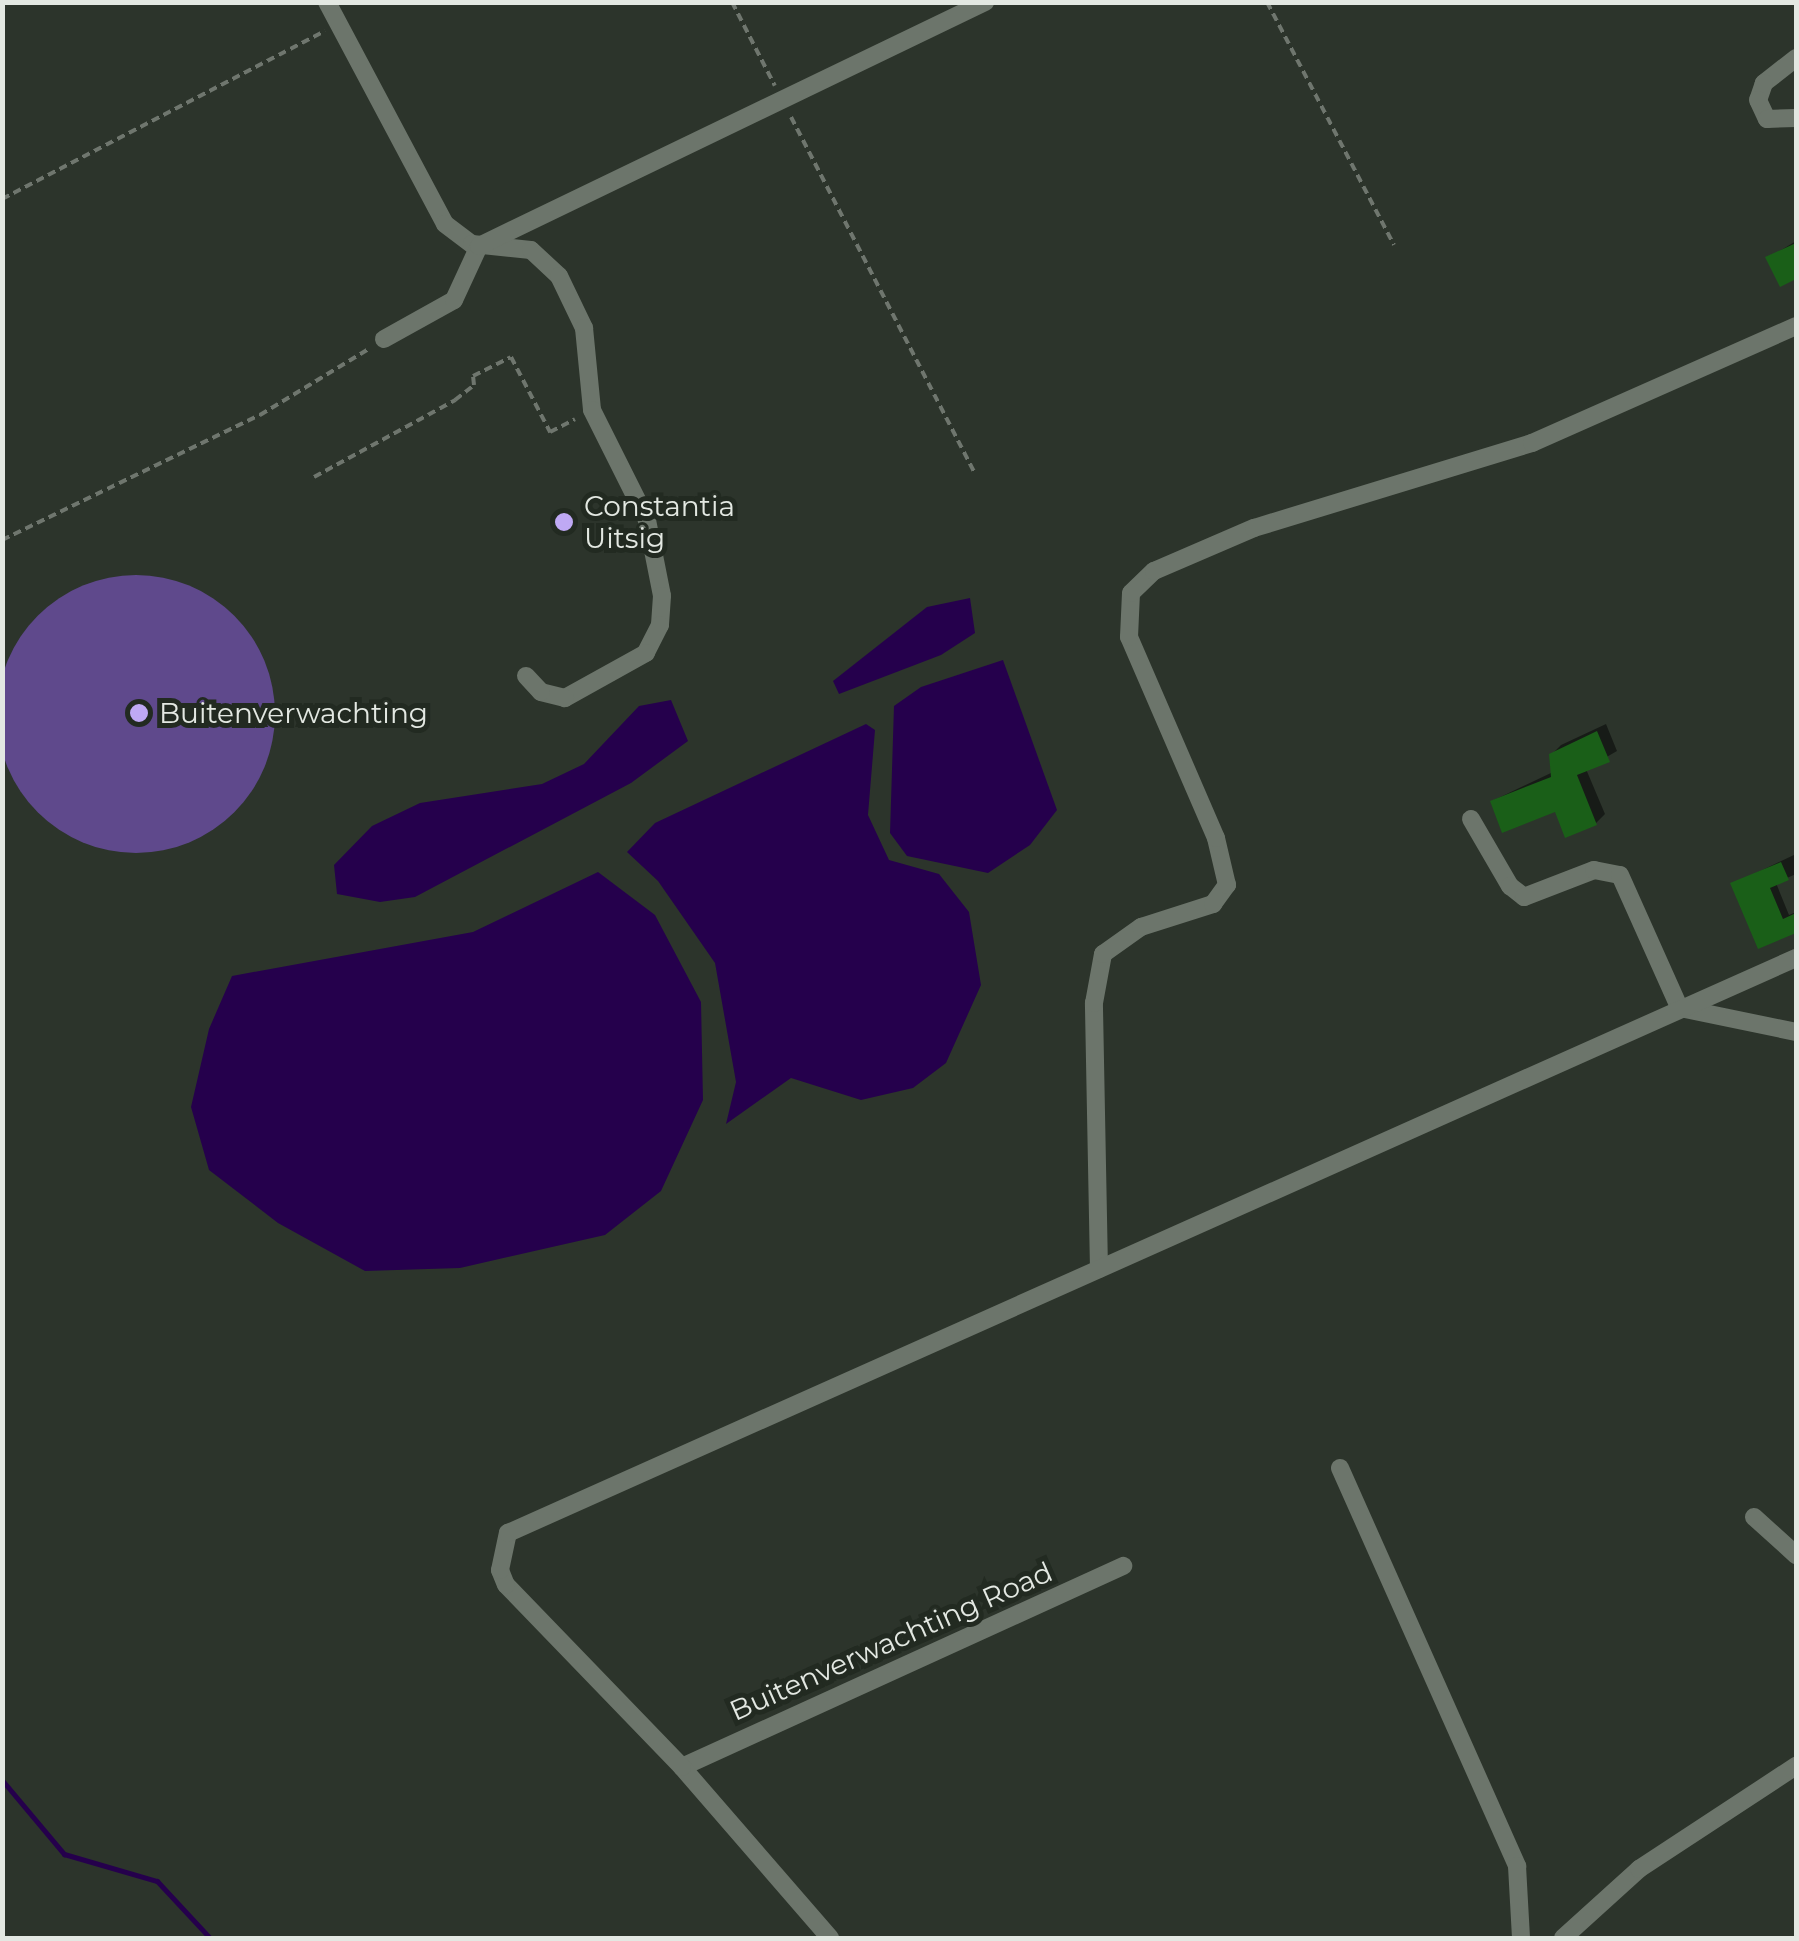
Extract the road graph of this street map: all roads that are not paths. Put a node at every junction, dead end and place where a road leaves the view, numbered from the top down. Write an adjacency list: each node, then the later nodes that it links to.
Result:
1 (327, 2): 5 (street)
2 (986, 2): 5 (street)
3 (1796, 58): 4 (street)
4 (1796, 118)
5 (478, 246): 7 (street); 8 (street)
6 (1796, 326): 13 (street)
7 (384, 339)
8 (526, 676)
9 (1471, 818): 11 (street)
10 (1796, 958): 11 (street)
11 (1680, 1009): 12 (street); 13 (street)
12 (1796, 1032)
13 (1099, 1269): 19 (street)
14 (1340, 1468): 21 (street)
15 (1754, 1517): 16 (street)
16 (1796, 1555)
17 (1124, 1566): 19 (street, Buitenverwachting Road)
18 (1796, 1766): 22 (street)
19 (682, 1767): 20 (street)
20 (830, 1938)
21 (1521, 1938)
22 (1563, 1938)

